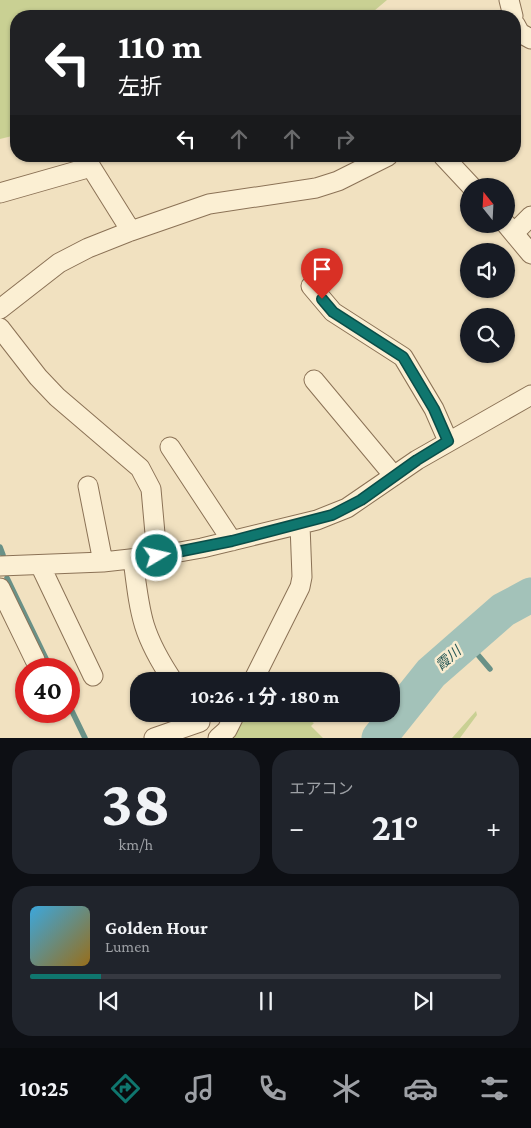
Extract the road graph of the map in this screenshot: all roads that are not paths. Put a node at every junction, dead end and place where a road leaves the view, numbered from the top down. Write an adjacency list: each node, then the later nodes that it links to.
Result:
1 (376, 162): 7 (street)
2 (449, 162): 3 (street)
3 (464, 178)
4 (0, 193): 7 (street)
5 (531, 216): 6 (street)
6 (515, 225)
7 (131, 231): 11 (street)
8 (514, 233): 9 (street)
9 (531, 254)
10 (311, 286): 15 (street)
11 (0, 309)
12 (0, 328): 21 (street)
13 (318, 392): 17 (street)
14 (531, 395): 15 (street)
15 (448, 441): 17 (street)
16 (170, 447): 20 (street)
17 (394, 476): 19 (street)
18 (88, 486): 23 (street)
19 (300, 525): 20 (street); 29 (street)
20 (232, 541): 21 (street)
21 (157, 556): 22 (street)
22 (133, 559): 23 (street); 28 (street)
23 (104, 562): 24 (street)
24 (40, 565): 25 (street); 30 (street)
25 (0, 566)
26 (0, 588): 27 (street)
27 (33, 658)
28 (166, 672)
29 (257, 672)
30 (93, 676)
31 (188, 722): 34 (street)
32 (200, 722): 35 (street)
33 (230, 722): 36 (street)
34 (154, 738)
35 (211, 738)
36 (218, 738)

